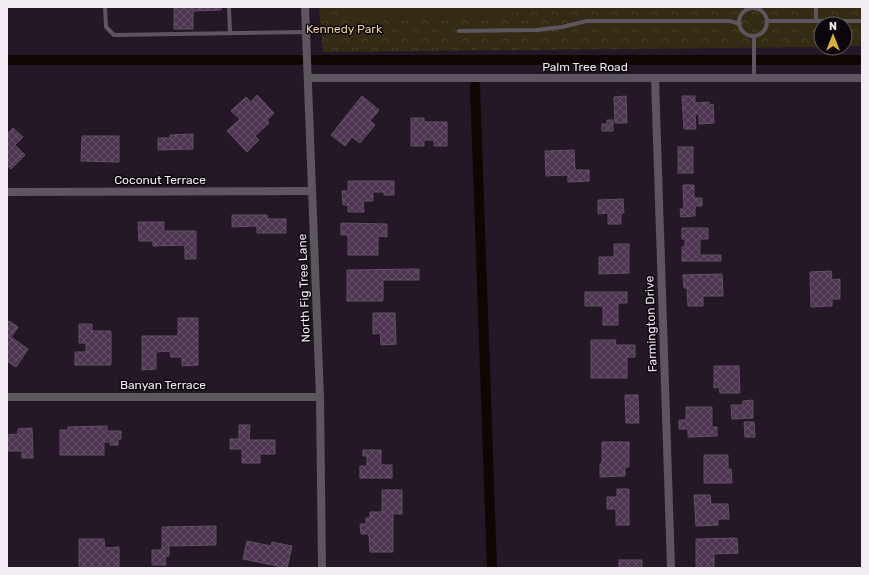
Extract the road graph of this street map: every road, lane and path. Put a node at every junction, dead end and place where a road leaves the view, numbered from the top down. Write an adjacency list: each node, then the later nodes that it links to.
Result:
1 (105, 7): 10 (lane)
2 (229, 7): 10 (lane)
3 (306, 7): 9 (street, North Fig Tree Lane)
4 (752, 7): 6 (lane); 7 (lane)
5 (813, 20): 6 (lane)
6 (767, 21): 11 (lane)
7 (740, 24): 8 (lane); 11 (lane)
8 (459, 31)
9 (307, 32): 10 (lane); 13 (street, North Fig Tree Lane)
10 (230, 33)
11 (754, 36): 12 (lane)
12 (754, 75): 14 (street, Palm Tree Road); 15 (street, Palm Tree Road)
13 (308, 78): 15 (street, Palm Tree Road); 16 (street, North Fig Tree Lane)
14 (862, 78)
15 (655, 79): 21 (street, Farmington Drive)
16 (312, 191): 17 (street, Coconut Terrace); 19 (street, North Fig Tree Lane)
17 (7, 192)
18 (7, 397): 19 (street, Banyan Terrace)
19 (320, 397): 20 (street, North Fig Tree Lane)
20 (322, 568)
21 (671, 568)

